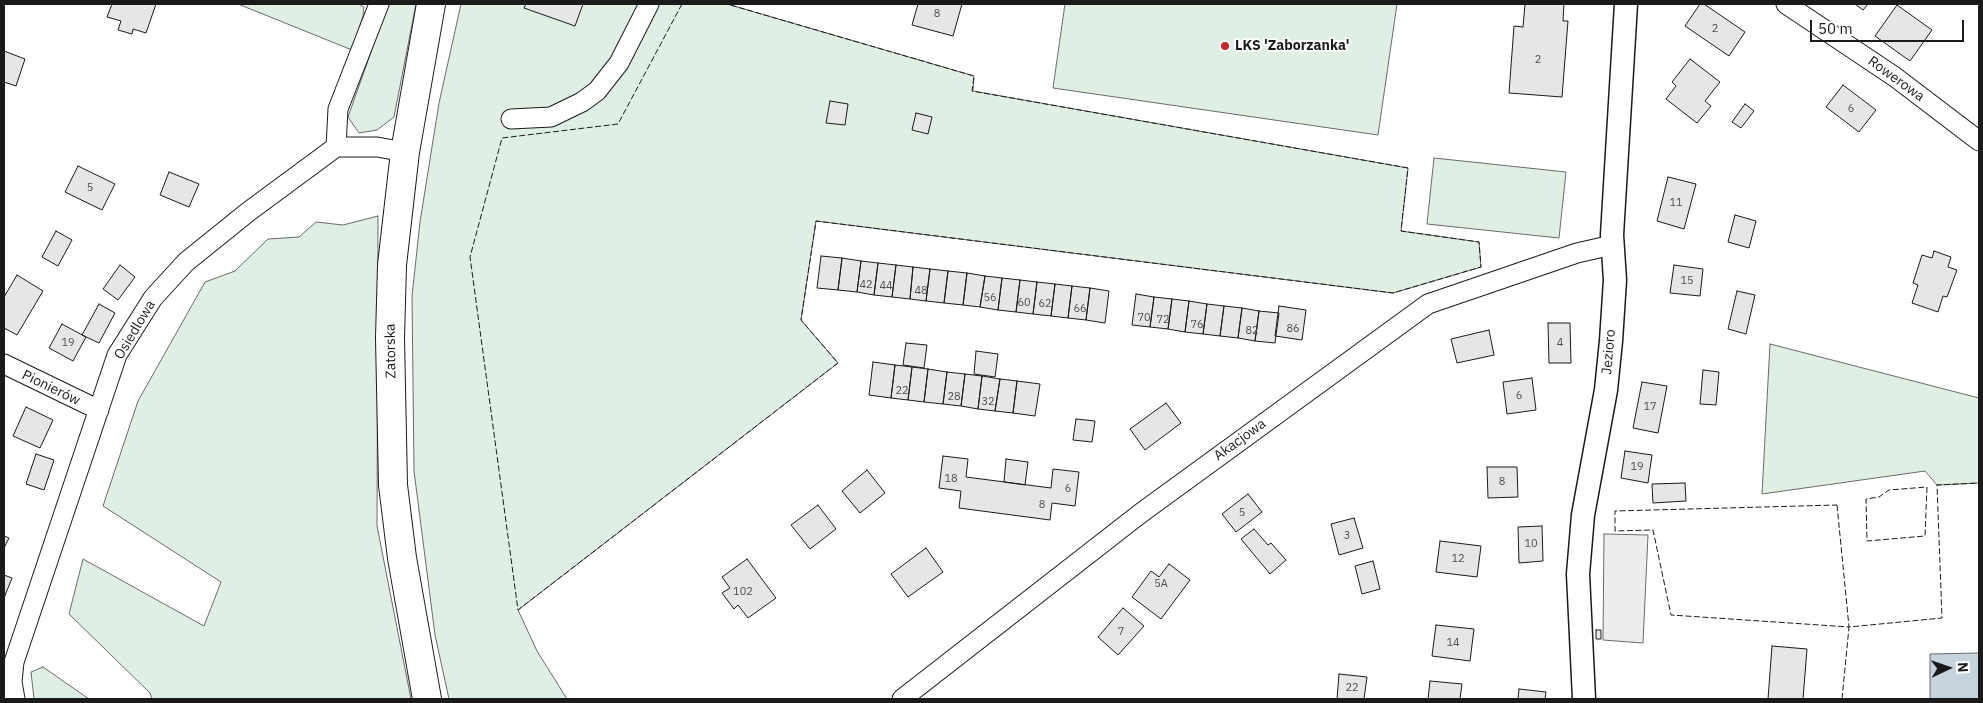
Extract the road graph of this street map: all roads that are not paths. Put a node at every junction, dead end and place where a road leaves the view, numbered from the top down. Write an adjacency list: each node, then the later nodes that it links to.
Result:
1 (379, 4): 8 (street)
2 (431, 4): 9 (main road, Zatorska)
3 (649, 4): 6 (street)
4 (1626, 4): 10 (street, Jezioro)
5 (1786, 4): 7 (street, Rowerowa)
6 (510, 119)
7 (1979, 141)
8 (336, 148): 9 (street); 12 (street, Osiedlowa)
9 (405, 152): 14 (main road, Zatorska)
10 (1612, 245): 15 (street, Akacjowa); 16 (street, Jezioro)
11 (4, 364): 12 (street, Pionierów)
12 (99, 410): 13 (street, Osiedlowa)
13 (10, 687)
14 (427, 699)
15 (902, 699)
16 (1584, 699)

